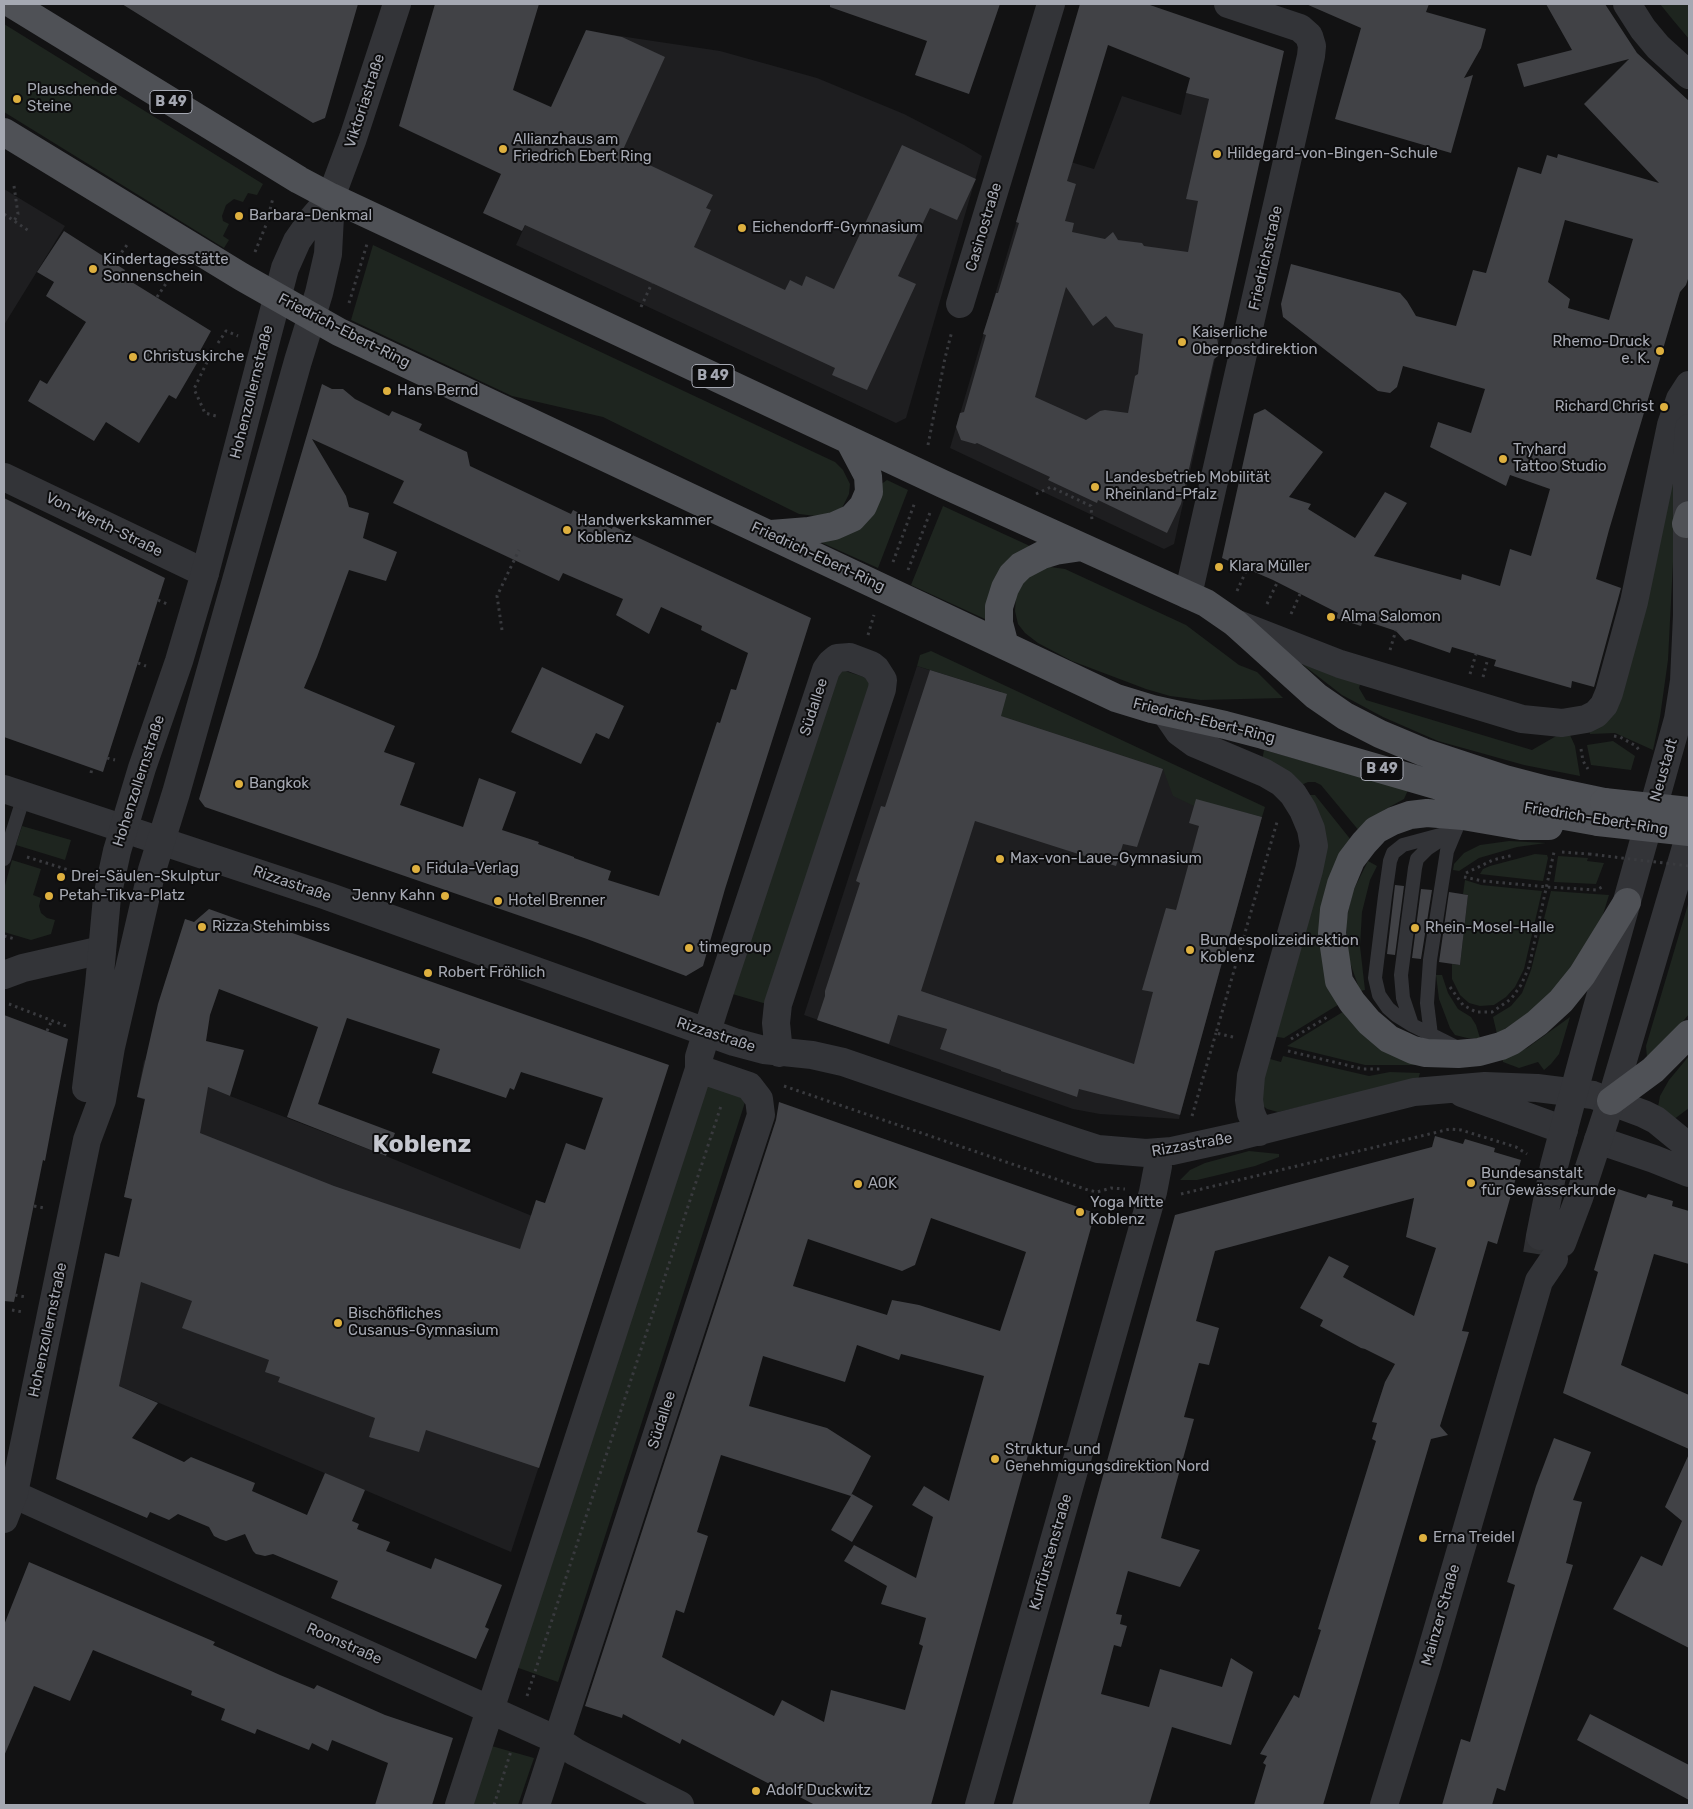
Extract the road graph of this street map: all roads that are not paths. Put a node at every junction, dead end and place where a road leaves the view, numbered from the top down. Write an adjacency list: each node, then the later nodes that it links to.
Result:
1 (12, 4): 8 (main road, Friedrich-Ebert-Ring / B 49)
2 (397, 4): 8 (street, Viktoriastraße)
3 (1051, 4): 10 (street, Casinostraße)
4 (1228, 4): 20 (street, Friedrichstraße)
5 (1627, 4): 6 (street)
6 (1689, 75)
7 (4, 132): 9 (main road, Friedrich-Ebert-Ring / B 49)
8 (331, 197): 9 (street, Hohenzollernstraße); 11 (street, Hohenzollernstraße); 14 (main road, Friedrich-Ebert-Ring / B 49)
9 (276, 297): 11 (main road, Friedrich-Ebert-Ring / B 49); 19 (street, Hohenzollernstraße)
10 (960, 304)
11 (312, 317): 17 (main road, Friedrich-Ebert-Ring / B 49); 31 (street, Hohenzollernstraße)
12 (1689, 385): 21 (street, Friedrich-Ebert-Ring)
13 (1689, 428): 16 (street, Neustadt)
14 (849, 440): 17 (main road); 18 (main road, Friedrich-Ebert-Ring / B 49)
15 (4, 476): 19 (street, Von-Werth-Straße)
16 (1688, 520): 33 (street, Neustadt)
17 (770, 534): 22 (main road, Friedrich-Ebert-Ring / B 49)
18 (1082, 547): 20 (main road, Friedrich-Ebert-Ring / B 49); 22 (main road)
19 (205, 573): 28 (street, Hohenzollernstraße)
20 (1188, 595): 21 (main road, Friedrich-Ebert-Ring / B 49)
21 (1235, 623): 26 (main road, Friedrich-Ebert-Ring / B 49)
22 (1005, 646): 23 (main road, Friedrich-Ebert-Ring / B 49)
23 (1166, 713): 26 (main road, Friedrich-Ebert-Ring / B 49); 47 (street)
24 (14, 793): 28 (street, Rizzastraße); 32 (lane)
25 (1689, 811): 26 (main road, Friedrich-Ebert-Ring / B 49, bridge)
26 (1601, 812): 27 (main road); 29 (main road, Friedrich-Ebert-Ring / B 49, bridge)
27 (1459, 824): 36 (lane); 36 (lane); 38 (lane); 41 (main road)
28 (124, 829): 31 (street, Rizzastraße); 34 (street, Hohenzollernstraße)
29 (1689, 832)
30 (1689, 837): 45 (street)
31 (161, 841): 37 (street, Rizzastraße); 48 (street, Hohenzollernstraße)
32 (5, 855)
33 (1627, 902): 41 (main road); 44 (street, Neustadt)
34 (102, 950): 35 (street); 48 (street, Hohenzollernstraße)
35 (4, 975)
36 (1412, 1025): 38 (lane)
37 (707, 1032): 40 (street, Rizzastraße); 40 (street, Südallee); 42 (street, Südallee)
38 (1431, 1034): 41 (lane)
39 (1689, 1034): 45 (main road)
40 (779, 1053): 51 (street, Rizzastraße)
41 (1470, 1053)
42 (699, 1069): 56 (street, Südallee); 57 (street, Südallee)
43 (1444, 1089): 44 (street, Rizzastraße); 46 (street, Rizzastraße); 47 (street, Rizzastraße)
44 (1574, 1091): 45 (street, Rizzastraße); 46 (street, Neustadt)
45 (1611, 1101): 49 (street); 50 (street, Rizzastraße)
46 (1564, 1130): 49 (street, Rizzastraße); 53 (street, Mainzer Straße)
47 (1258, 1132): 51 (street, Rizzastraße)
48 (87, 1140): 54 (street, Hohenzollernstraße)
49 (1598, 1140): 52 (street, Rizzastraße); 53 (street, Mainzer Straße)
50 (1689, 1147)
51 (1158, 1153): 61 (street, Kurfürstenstraße)
52 (1689, 1174)
53 (1548, 1248): 62 (street, Mainzer Straße)
54 (9, 1492): 55 (street, Hohenzollernstraße); 56 (street, Roonstraße)
55 (4, 1519)
56 (490, 1711): 57 (street, Roonstraße); 58 (street, Südallee)
57 (557, 1740): 59 (street, Südallee); 60 (street, Roonstraße)
58 (459, 1805)
59 (536, 1805)
60 (680, 1805)
61 (979, 1805)
62 (1384, 1805)

